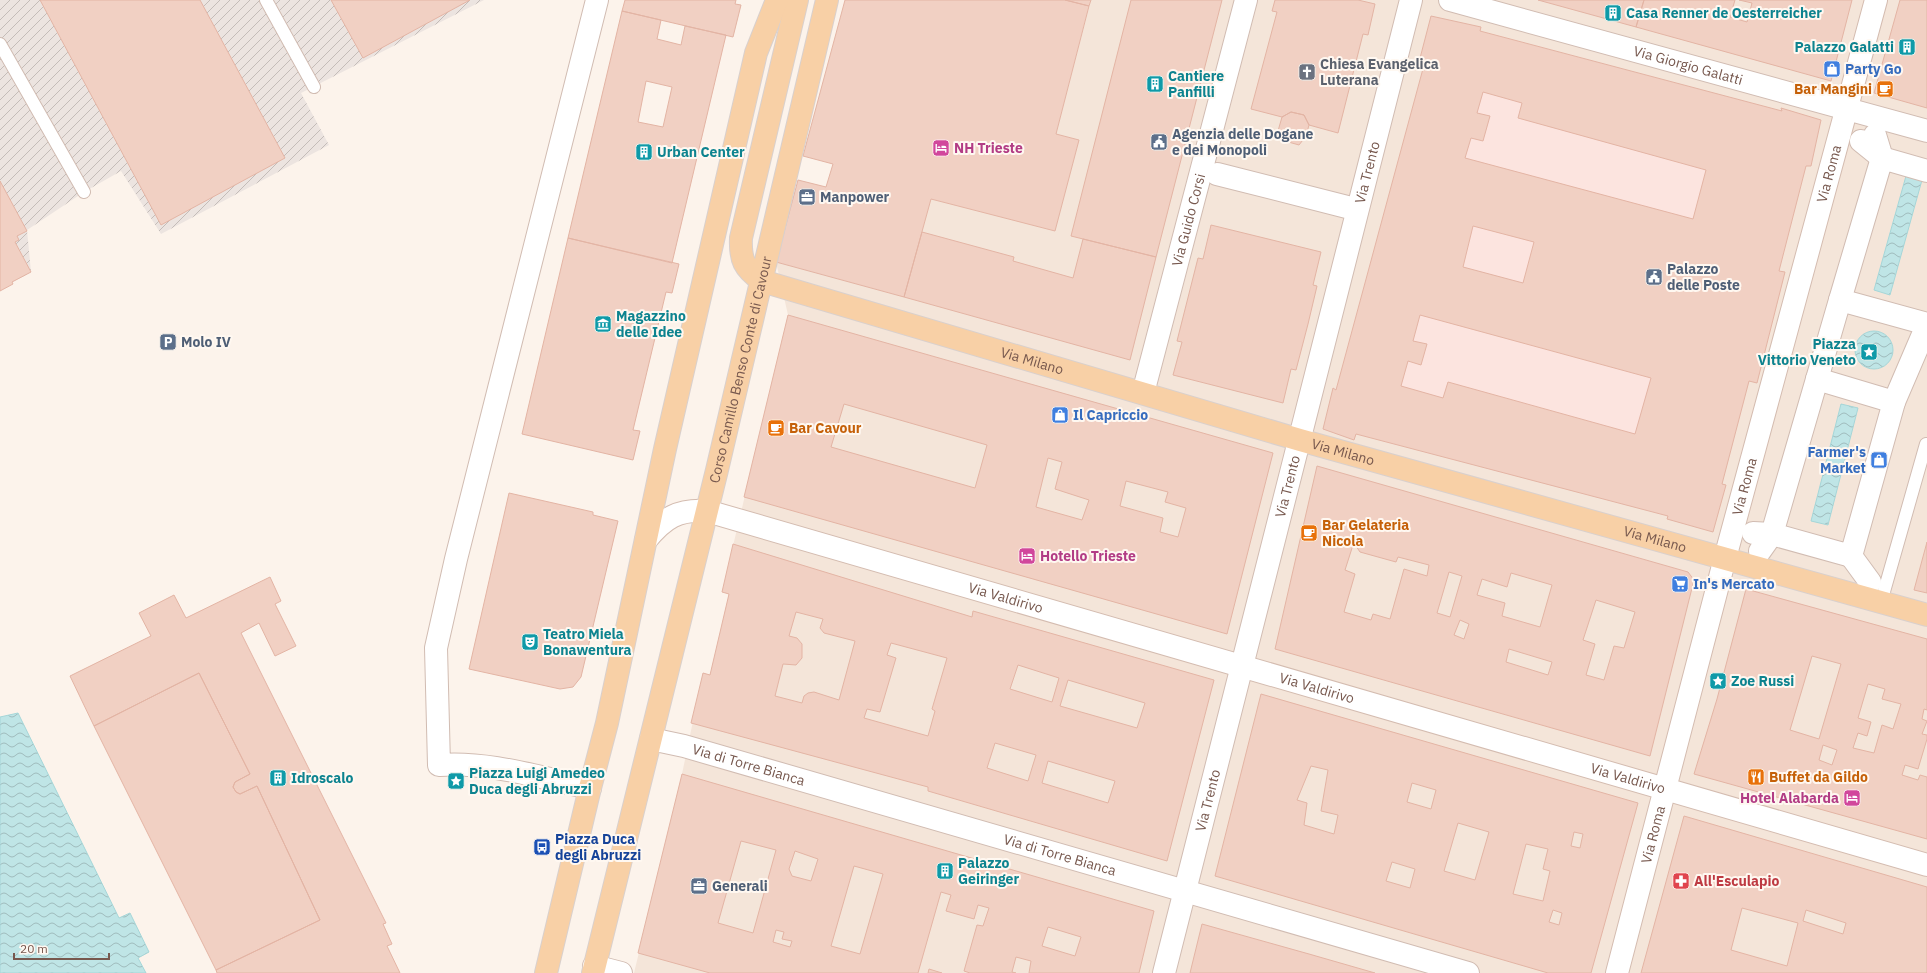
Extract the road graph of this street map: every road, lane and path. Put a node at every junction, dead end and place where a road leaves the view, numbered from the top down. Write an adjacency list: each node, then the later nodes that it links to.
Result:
1 (266, 0): 11 (lane)
2 (597, 0): 37 (street)
3 (777, 0): 29 (main road)
4 (797, 0): 20 (main road)
5 (827, 0): 20 (main road, Corso Camillo Benso Conte di Cavour)
6 (1246, 0): 24 (street, Via Guido Corsi)
7 (1411, 0): 26 (street, Via Trento)
8 (1450, 0): 12 (street, Via Giorgio Galatti)
9 (1876, 0): 12 (street, Via Roma)
10 (0, 44): 18 (lane)
11 (314, 87)
12 (1847, 108): 13 (street, Via Giorgio Galatti); 31 (street, Via Roma)
13 (1927, 131)
14 (1868, 138): 15 (street)
15 (1882, 158): 16 (street); 21 (street)
16 (1927, 171)
17 (1217, 174): 19 (street)
18 (84, 192)
19 (1347, 207)
20 (762, 281): 24 (main road, Via Milano); 28 (main road, Corso Camillo Benso Conte di Cavour)
21 (1840, 300): 22 (street); 23 (street)
22 (1927, 325): 25 (street)
23 (1817, 379): 25 (street); 30 (street)
24 (1143, 393): 26 (main road, Via Milano)
25 (1894, 402): 30 (street)
26 (1300, 440): 31 (main road, Via Milano); 35 (street, Via Trento)
27 (1926, 444): 33 (lane)
28 (707, 511): 29 (street, Via Valdirivo); 35 (street, Via Valdirivo); 36 (main road, Corso Camillo Benso Conte di Cavour)
29 (646, 540): 37 (main road)
30 (1851, 556): 32 (street)
31 (1725, 558): 33 (main road, Via Milano); 38 (street, Via Roma)
32 (1870, 582)
33 (1881, 602): 34 (main road, Via Milano)
34 (1927, 615)
35 (1242, 666): 38 (street, Via Valdirivo); 40 (street, Via Trento)
36 (651, 739): 40 (street, Via di Torre Bianca); 41 (main road)
37 (590, 788): 42 (main road)
38 (1665, 789): 39 (street, Via Valdirivo); 46 (street, Via Roma)
39 (1927, 865)
40 (1185, 891): 44 (street, Via Trento); 45 (street, Via di Torre Bianca)
41 (594, 970): 43 (street)
42 (546, 973)
43 (621, 973)
44 (1164, 973)
45 (1468, 973)
46 (1617, 973)

